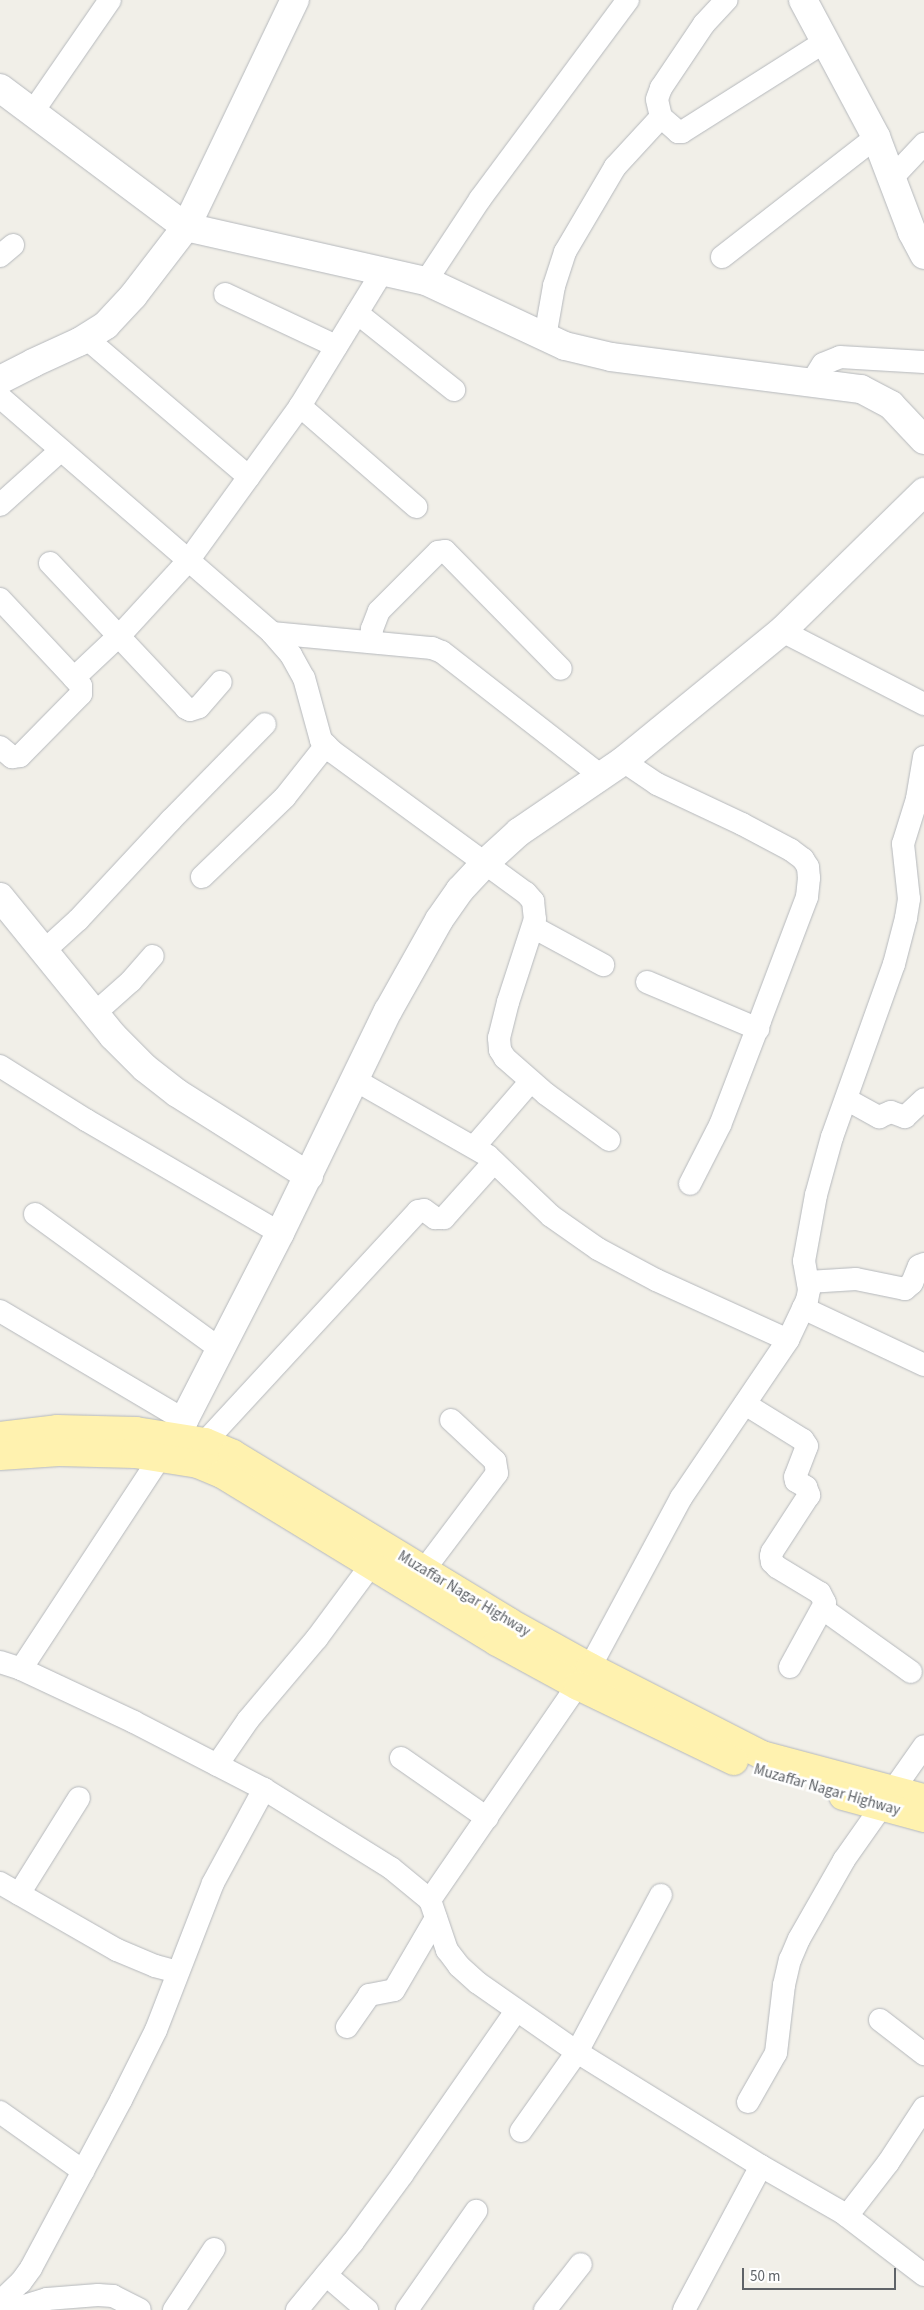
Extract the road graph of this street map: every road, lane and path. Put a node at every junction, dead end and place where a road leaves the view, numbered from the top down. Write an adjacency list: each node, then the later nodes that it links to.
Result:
1 (110, 0): 8 (street)
2 (295, 0): 13 (street)
3 (628, 0): 17 (street)
4 (726, 0): 9 (street)
5 (803, 0): 6 (street)
6 (826, 40): 9 (street); 10 (street)
7 (0, 88): 8 (street)
8 (32, 112): 13 (street)
9 (661, 117): 20 (street)
10 (876, 137): 12 (street); 15 (street)
11 (924, 144): 12 (street)
12 (892, 178): 14 (street)
13 (186, 227): 16 (street); 21 (street)
14 (924, 255)
15 (722, 257)
16 (382, 272): 17 (street); 19 (street)
17 (426, 282): 20 (street)
18 (225, 294): 22 (street)
19 (357, 313): 22 (street); 26 (street)
20 (545, 337): 25 (street)
21 (86, 338): 24 (street); 31 (street)
22 (336, 346): 28 (street)
23 (924, 362): 25 (street)
24 (0, 380)
25 (811, 383): 29 (street)
26 (454, 390)
27 (0, 397): 30 (street)
28 (300, 406): 31 (street); 34 (street)
29 (924, 440)
30 (61, 450): 33 (street); 35 (street)
31 (249, 477): 35 (street)
32 (924, 492): 38 (street)
33 (0, 505)
34 (416, 507)
35 (188, 561): 39 (street); 40 (street)
36 (50, 563): 40 (street)
37 (0, 599): 43 (street)
38 (782, 631): 45 (street); 50 (street)
39 (272, 633): 41 (street); 47 (street)
40 (118, 637): 43 (street); 44 (street)
41 (370, 642): 42 (street); 50 (street)
42 (561, 669)
43 (74, 678): 48 (street)
44 (220, 682)
45 (924, 704)
46 (265, 724): 56 (street)
47 (326, 745): 52 (street); 53 (street)
48 (0, 747)
49 (924, 757): 51 (street)
50 (612, 769): 52 (street); 61 (street)
51 (921, 799): 65 (street)
52 (485, 862): 55 (street); 63 (street)
53 (202, 877)
54 (0, 897): 56 (street)
55 (533, 927): 58 (street); 64 (street)
56 (45, 950): 60 (street)
57 (153, 956): 60 (street)
58 (604, 965)
59 (647, 982): 61 (street)
60 (95, 1013): 70 (street)
61 (758, 1029): 71 (street)
62 (0, 1066): 73 (street)
63 (355, 1080): 68 (street); 70 (street)
64 (531, 1081): 67 (street); 68 (street)
65 (846, 1099): 66 (street); 75 (street)
66 (924, 1099)
67 (609, 1140)
68 (474, 1147): 69 (street)
69 (494, 1162): 78 (street); 85 (street)
70 (309, 1176): 73 (street)
71 (690, 1184)
72 (35, 1214): 79 (street)
73 (280, 1233): 79 (street)
74 (924, 1264): 75 (street)
75 (808, 1282): 76 (street)
76 (803, 1308): 78 (street); 80 (street)
77 (0, 1310): 84 (street)
78 (788, 1340): 81 (street)
79 (220, 1349): 84 (street)
80 (924, 1366)
81 (745, 1404): 89 (street); 94 (street)
82 (451, 1420): 88 (street)
83 (0, 1436): 84 (main road, Muzaffar Nagar Highway)
84 (173, 1438): 85 (main road, Muzaffar Nagar Highway); 86 (main road, Muzaffar Nagar Highway); 87 (main road, Muzaffar Nagar Highway); 92 (street)
85 (206, 1442): 88 (main road, Muzaffar Nagar Highway)
86 (0, 1456)
87 (370, 1565): 94 (main road, Muzaffar Nagar Highway); 97 (street)
88 (424, 1570): 94 (main road, Muzaffar Nagar Highway)
89 (823, 1609): 91 (street); 93 (street)
90 (0, 1662): 92 (street)
91 (790, 1667)
92 (21, 1669): 97 (street)
93 (911, 1672)
94 (584, 1677): 100 (main road, Muzaffar Nagar Highway); 102 (street)
95 (924, 1746): 100 (street)
96 (401, 1758): 102 (street)
97 (217, 1765): 98 (street)
98 (264, 1789): 107 (street); 108 (street)
99 (79, 1798): 105 (street)
100 (889, 1798): 101 (main road, Muzaffar Nagar Highway); 103 (main road, Muzaffar Nagar Highway); 114 (street)
101 (924, 1798)
102 (487, 1818): 107 (street)
103 (924, 1818)
104 (0, 1883): 105 (street)
105 (19, 1894): 108 (street)
106 (661, 1894): 112 (street)
107 (433, 1909): 109 (street); 111 (street)
108 (177, 1972): 119 (street)
109 (516, 2011): 112 (street); 124 (street)
110 (880, 2020): 113 (street)
111 (347, 2027)
112 (577, 2052): 117 (street); 118 (street)
113 (924, 2054)
114 (748, 2102)
115 (924, 2108): 121 (street)
116 (0, 2112): 119 (street)
117 (521, 2131)
118 (762, 2166): 121 (street); 133 (street)
119 (83, 2171): 126 (street)
120 (476, 2211): 131 (street)
121 (847, 2216): 125 (street)
122 (214, 2249): 128 (street)
123 (581, 2264): 132 (street)
124 (326, 2275): 129 (street); 130 (street)
125 (924, 2275)
126 (1, 2301): 127 (street)
127 (140, 2310)
128 (174, 2310)
129 (297, 2310)
130 (367, 2310)
131 (407, 2310)
132 (545, 2310)
133 (684, 2310)

